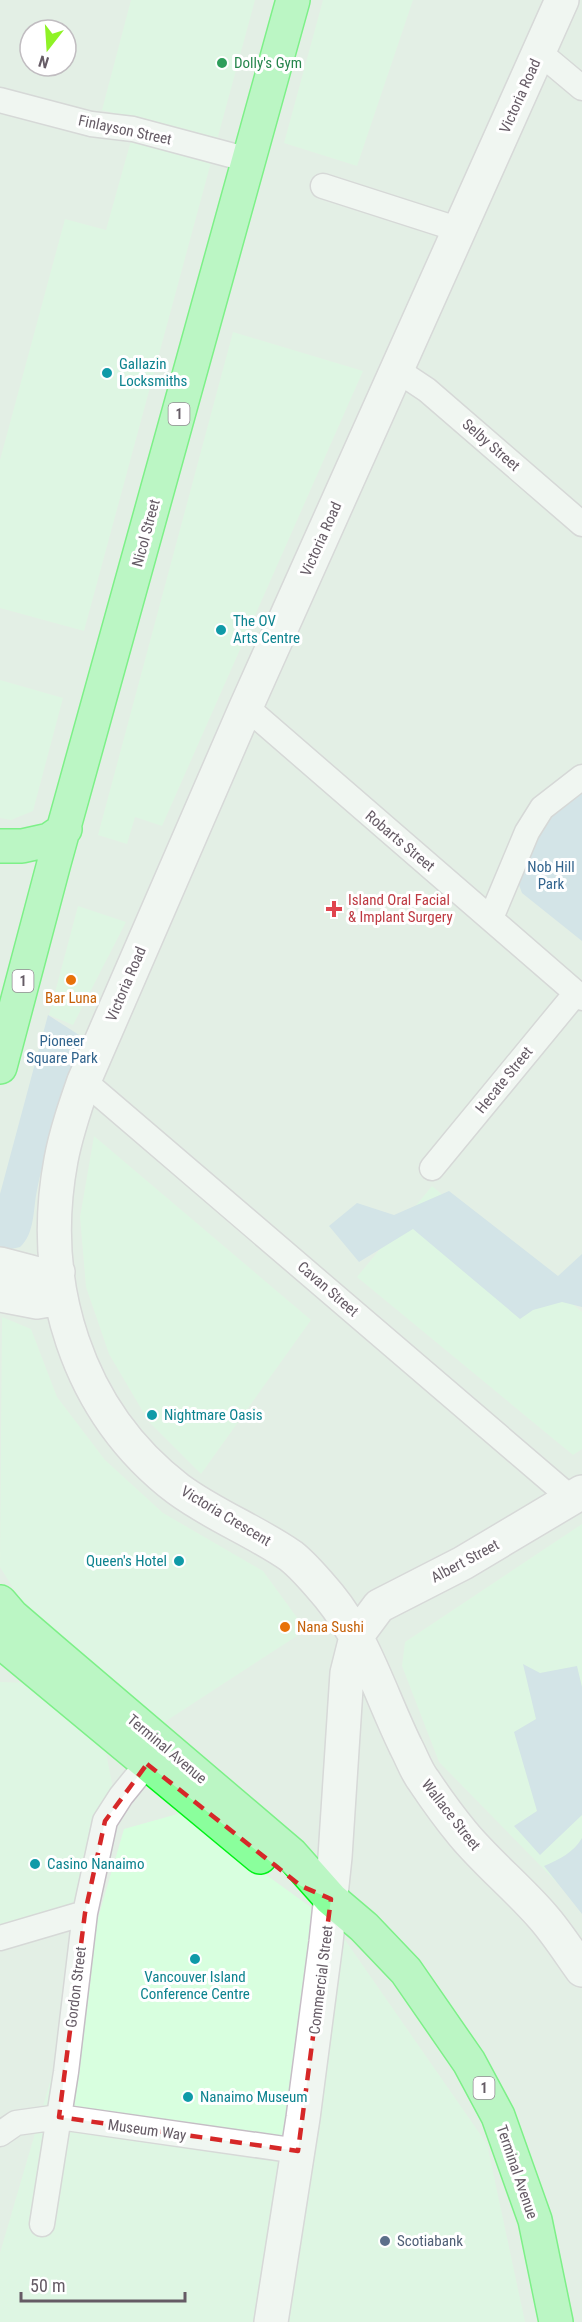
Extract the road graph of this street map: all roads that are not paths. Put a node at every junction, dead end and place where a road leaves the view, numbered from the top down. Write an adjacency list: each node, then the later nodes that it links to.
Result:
1 (293, 0): 6 (highway, Nicol Street / 1)
2 (562, 0): 3 (street, Victoria Road)
3 (539, 52): 4 (street); 8 (street, Victoria Road)
4 (582, 88)
5 (0, 100): 6 (street, Finlayson Street)
6 (249, 160): 13 (highway, Nicol Street / 1)
7 (323, 186): 8 (street)
8 (460, 230): 9 (street, Victoria Road)
9 (397, 370): 10 (street, Selby Street); 11 (street, Victoria Road)
10 (582, 524)
11 (246, 707): 17 (street, Robarts Street); 20 (street, Victoria Road)
12 (582, 777): 17 (street)
13 (65, 829): 14 (highway); 16 (highway, Nicol Street / 1)
14 (0, 846)
15 (0, 857): 16 (highway)
16 (46, 896): 19 (highway, Nicol Street / 1)
17 (491, 918): 18 (street, Robarts Street)
18 (579, 996): 21 (street, Hecate Street)
19 (0, 1067)
20 (84, 1081): 23 (street, Victoria Crescent); 25 (street, Cavan Street)
21 (432, 1168)
22 (0, 1264): 23 (street)
23 (59, 1285): 24 (street); 27 (street, Victoria Crescent)
24 (0, 1294)
25 (577, 1495): 27 (street, Albert Street)
26 (0, 1602): 32 (highway, Terminal Avenue / 1)
27 (356, 1637): 29 (street, Wallace Street); 30 (street, Commercial Street)
28 (0, 1641): 31 (highway, Terminal Avenue / 1)
29 (400, 1734): 30 (street); 35 (street, Wallace Street)
30 (341, 1746): 32 (street, Commercial Street)
31 (147, 1764): 32 (highway, Terminal Avenue / 1); 33 (street, Gordon Street)
32 (331, 1899): 38 (street, Commercial Street); 41 (highway, Terminal Avenue / 1)
33 (85, 1913): 34 (street); 36 (street, Gordon Street)
34 (0, 1938)
35 (582, 1970)
36 (59, 2117): 37 (street, Museum Way); 38 (street, Museum Way); 39 (street, Gordon Street)
37 (0, 2134)
38 (298, 2151): 40 (street, Commercial Street)
39 (42, 2224)
40 (271, 2322)
41 (556, 2322)

